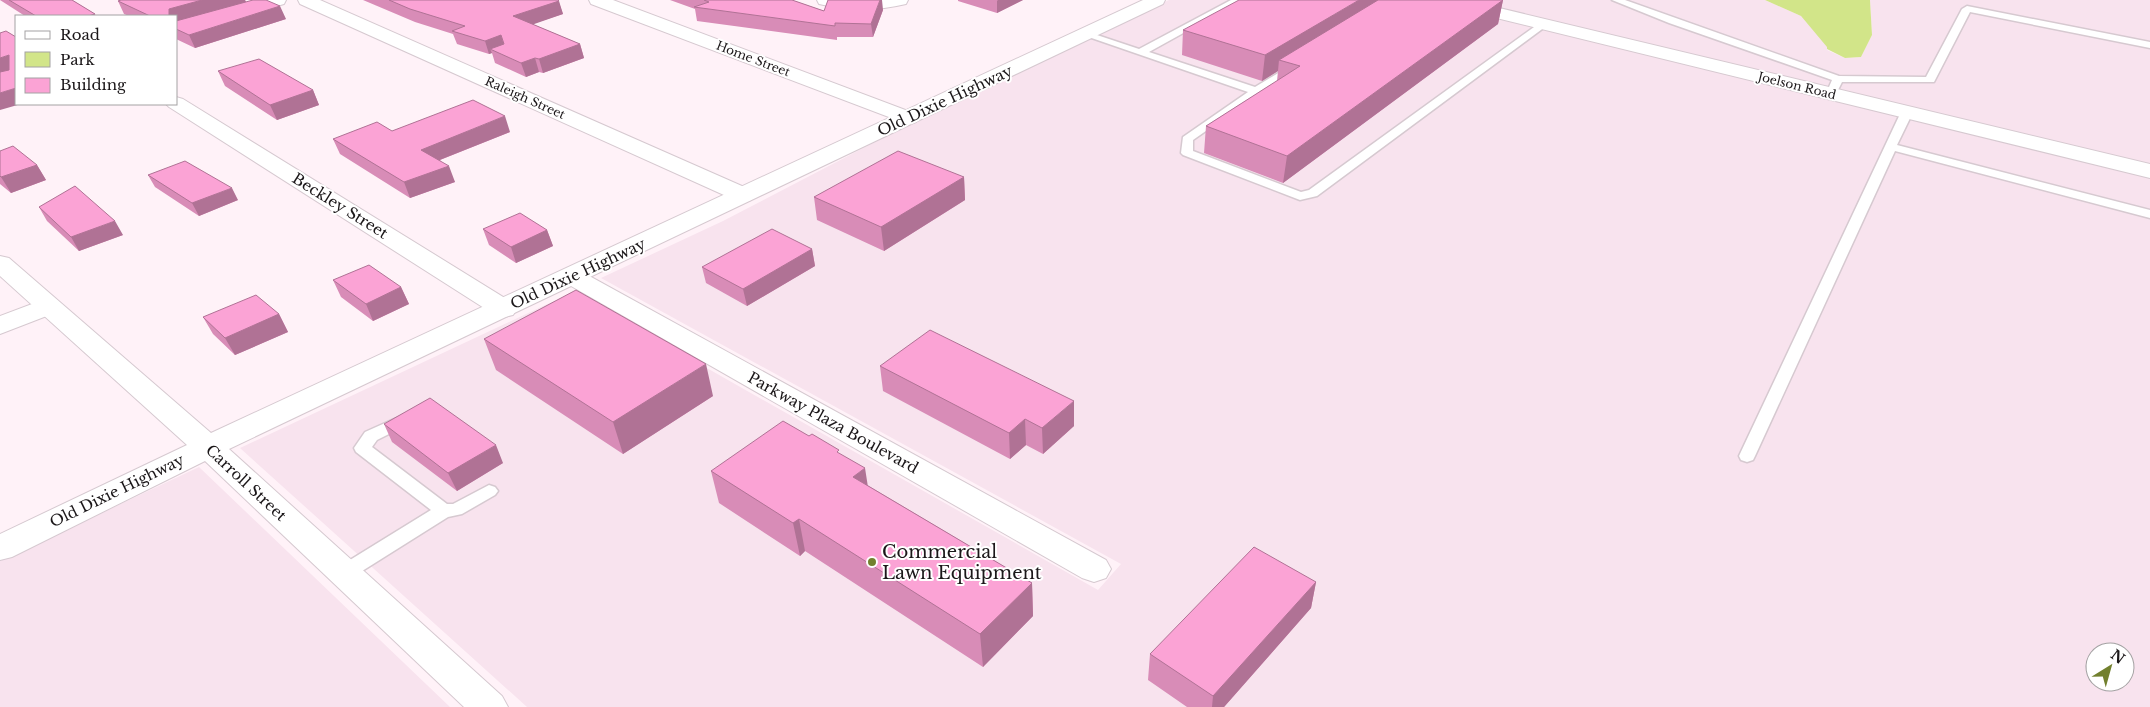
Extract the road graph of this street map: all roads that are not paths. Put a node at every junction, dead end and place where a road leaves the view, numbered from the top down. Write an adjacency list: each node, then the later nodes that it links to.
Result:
1 (278, 0): 11 (street)
2 (306, 0): 23 (street, Raleigh Street)
3 (597, 0): 20 (street, Home Street)
4 (825, 0): 5 (street)
5 (900, 0)
6 (1157, 0): 12 (street, Old Dixie Highway)
7 (1238, 0): 14 (lane)
8 (1445, 0): 10 (street, Joelson Road)
9 (1617, 0): 16 (lane)
10 (1544, 24): 16 (street, Joelson Road); 17 (lane)
11 (178, 29)
12 (1085, 34): 14 (lane); 20 (street, Old Dixie Highway)
13 (2150, 45): 16 (lane)
14 (1141, 52): 17 (lane)
15 (1305, 61): 17 (lane)
16 (1834, 86): 19 (street, Joelson Road)
17 (1256, 91)
18 (178, 104): 28 (street, Beckley Street)
19 (1907, 112): 21 (lane); 22 (street, Joelson Road)
20 (909, 118): 23 (street, Old Dixie Highway)
21 (1891, 147): 24 (lane); 32 (lane)
22 (2150, 171)
23 (744, 195): 26 (street, Old Dixie Highway)
24 (2150, 214)
25 (0, 263): 27 (street, Carroll Street)
26 (573, 276): 28 (street, Old Dixie Highway); 36 (street, Parkway Plaza Boulevard)
27 (48, 306): 29 (street); 31 (street, Carroll Street)
28 (504, 308): 31 (street, Old Dixie Highway)
29 (0, 326)
30 (411, 416): 34 (lane)
31 (208, 447): 35 (street, Old Dixie Highway); 37 (street, Carroll Street)
32 (1747, 456)
33 (489, 490): 34 (lane)
34 (444, 511): 37 (lane)
35 (0, 548)
36 (1094, 569)
37 (344, 573): 38 (street, Carroll Street)
38 (489, 707)

